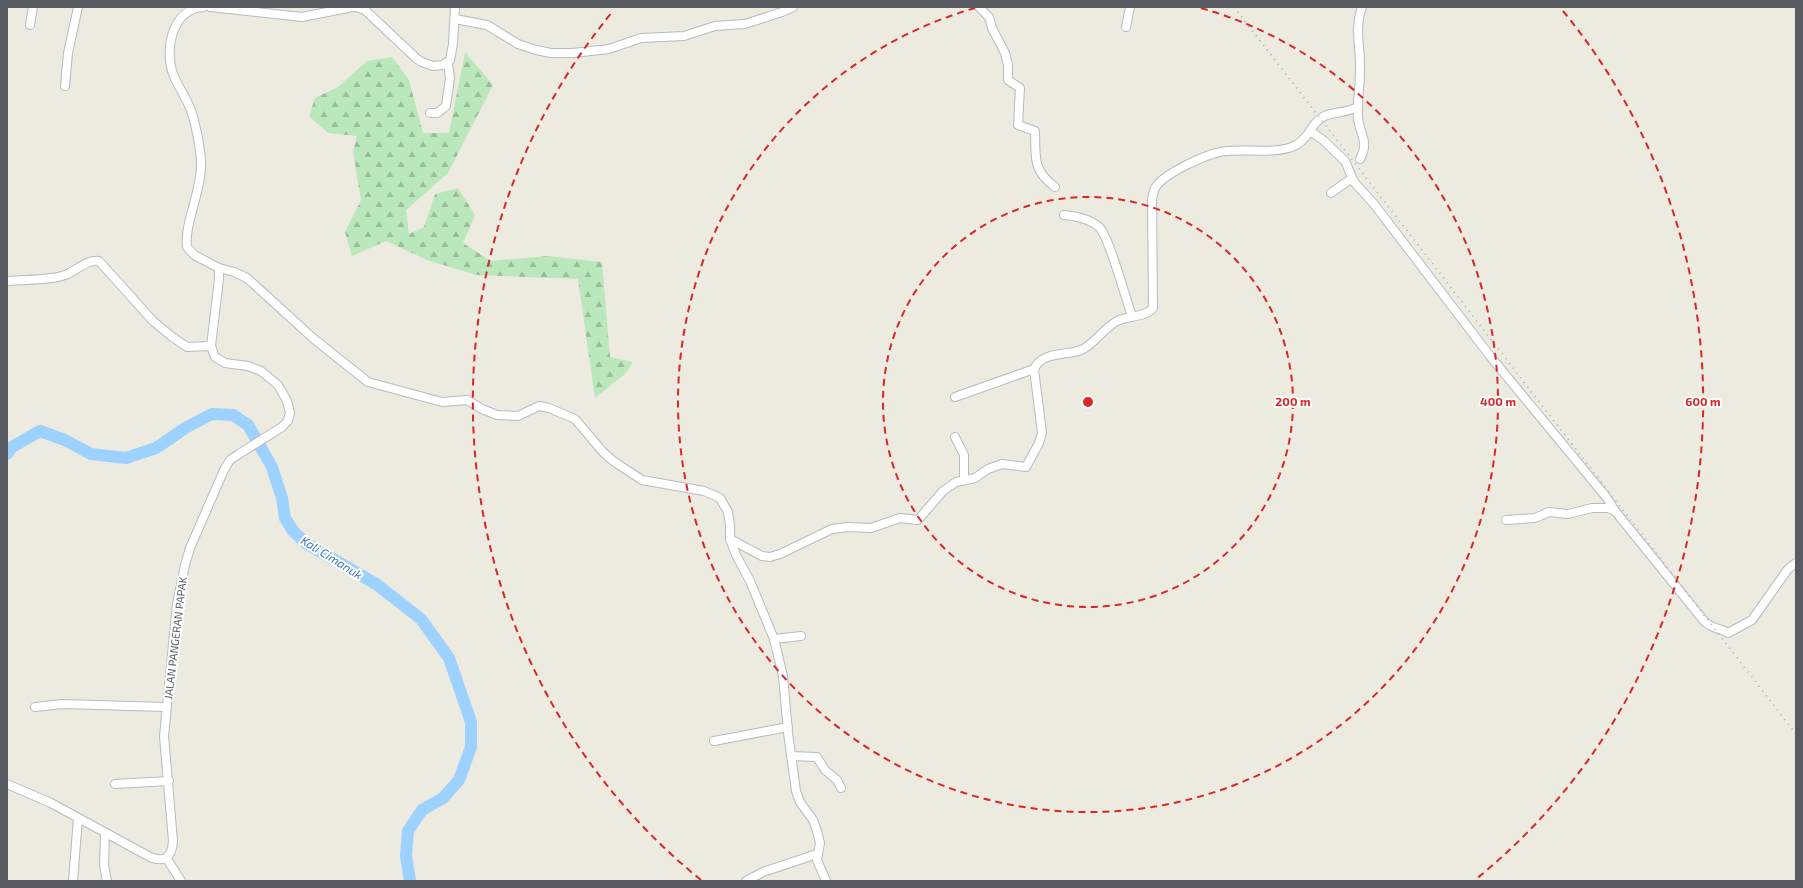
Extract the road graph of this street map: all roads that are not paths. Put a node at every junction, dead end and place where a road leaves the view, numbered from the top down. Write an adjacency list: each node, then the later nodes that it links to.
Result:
1 (33, 7): 14 (street)
2 (78, 7): 17 (street)
3 (182, 7): 12 (street)
4 (203, 7): 12 (street)
5 (210, 7): 6 (street)
6 (355, 7): 16 (street)
7 (455, 7): 13 (street)
8 (793, 7): 13 (street)
9 (979, 7): 23 (street)
10 (1130, 7): 15 (street)
11 (1362, 7): 18 (street)
12 (192, 8): 26 (street)
13 (455, 19): 16 (street)
14 (30, 24)
15 (1126, 27)
16 (450, 59): 19 (street)
17 (65, 86)
18 (1358, 107): 20 (street); 21 (street)
19 (430, 113)
20 (1310, 131): 22 (street); 28 (street)
21 (1360, 158)
22 (1352, 178): 24 (street); 34 (street)
23 (1056, 187)
24 (1331, 193)
25 (1064, 215): 28 (street)
26 (219, 268): 29 (street); 36 (street)
27 (7, 281): 29 (street)
28 (1132, 316): 30 (street)
29 (211, 346): 41 (street, JALAN PANGERAN PAPAK)
30 (1034, 369): 31 (street); 33 (street)
31 (955, 397)
32 (955, 437): 33 (street)
33 (964, 480): 36 (street)
34 (1615, 511): 35 (street); 37 (street)
35 (1506, 520)
36 (730, 539): 39 (street)
37 (1796, 563)
38 (801, 636): 39 (street)
39 (774, 639): 42 (street)
40 (35, 707): 41 (street)
41 (166, 710): 45 (street, JALAN PANGERAN PAPAK)
42 (788, 727): 43 (street); 44 (street)
43 (714, 741)
44 (791, 756): 48 (street); 51 (street)
45 (169, 781): 47 (street); 52 (street, JALAN PANGERAN PAPAK)
46 (7, 784): 49 (street)
47 (115, 784)
48 (841, 788)
49 (78, 818): 50 (street); 53 (street)
50 (105, 833): 52 (street); 54 (street)
51 (817, 854): 56 (street); 57 (street)
52 (167, 859): 55 (street)
53 (73, 881)
54 (107, 881)
55 (181, 881)
56 (746, 881)
57 (826, 881)

